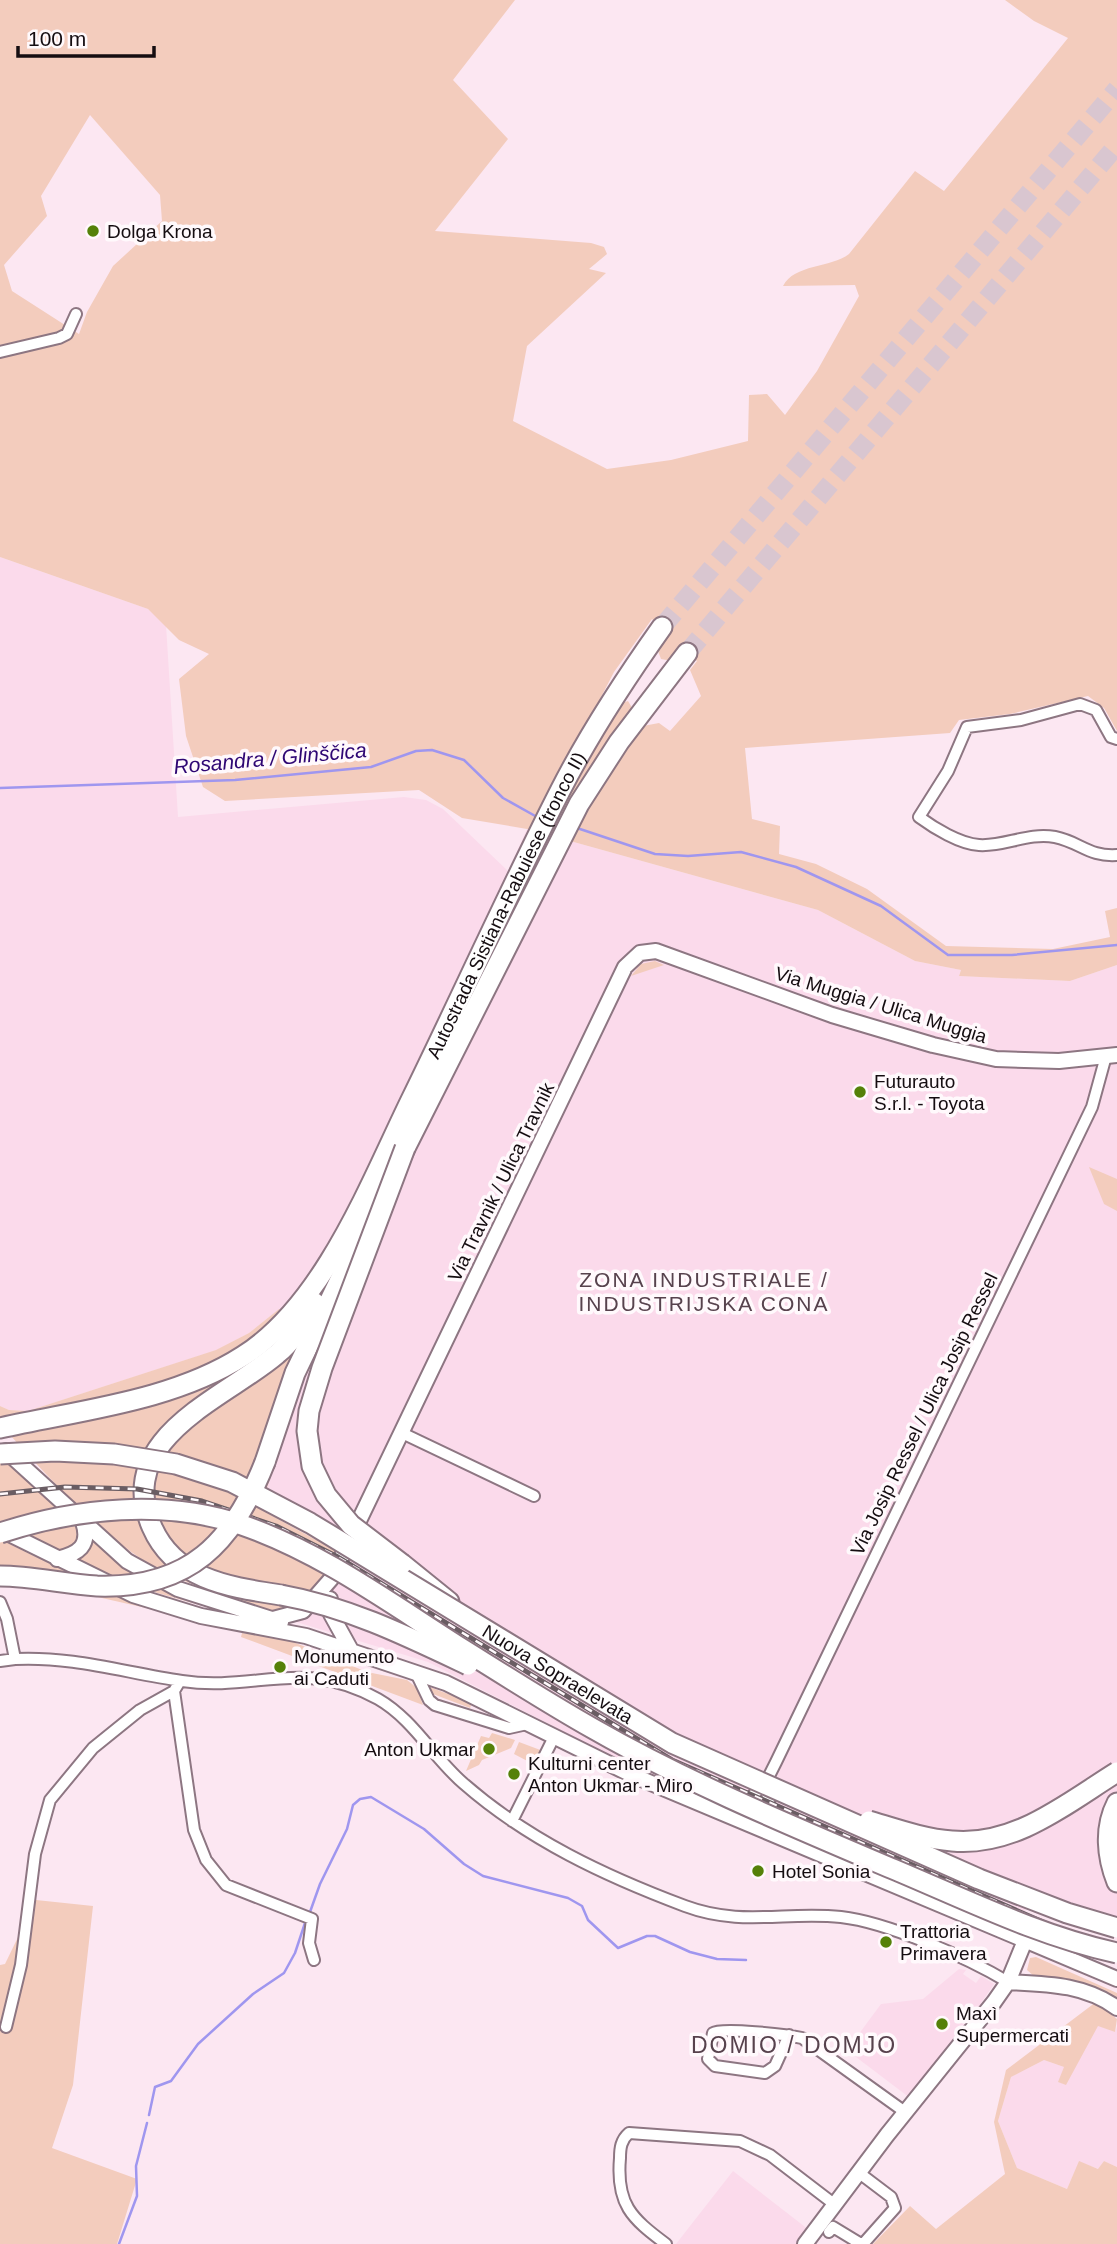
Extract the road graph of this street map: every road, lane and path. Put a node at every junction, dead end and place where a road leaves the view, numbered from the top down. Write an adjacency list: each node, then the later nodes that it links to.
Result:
1 (76, 314): 2 (street)
2 (0, 352)
3 (662, 627): 10 (highway, Autostrada Sistiana-Rabuiese (tronco II))
4 (687, 653): 9 (highway, Autostrada Sistiana-Rabuiese (tronco II))
5 (1117, 739): 6 (street)
6 (1117, 855)
7 (640, 953): 8 (street, Via Muggia / Ulica Muggia); 12 (street, Via Travnik / Ulica Travnik)
8 (1111, 1055): 37 (street, Via Josip Ressel / Ulica Josip Ressel)
9 (404, 1148): 19 (highway, bridge); 24 (highway, bridge)
10 (366, 1192): 11 (highway); 33 (highway, bridge)
11 (0, 1428)
12 (402, 1433): 15 (street); 20 (street, Via Travnik / Ulica Travnik)
13 (0, 1445): 16 (street)
14 (0, 1454): 24 (highway, Nuova Sopraelevata, bridge)
15 (534, 1496)
16 (83, 1522): 18 (street); 25 (street)
17 (0, 1532): 18 (street); 33 (highway, Nuova Sopraelevata, bridge)
18 (57, 1559): 26 (street)
19 (0, 1576)
20 (331, 1579): 22 (street, Via Travnik / Ulica Travnik); 23 (street, Via Travnik / Ulica Travnik)
21 (0, 1602): 28 (street)
22 (303, 1611): 25 (street); 26 (street)
23 (331, 1614): 26 (street); 27 (street, Via Travnik / Ulica Travnik)
24 (466, 1617): 35 (highway, Nuova Sopraelevata, bridge)
25 (273, 1619): 26 (street)
26 (306, 1636): 27 (street)
27 (352, 1652): 30 (street)
28 (15, 1659): 29 (street); 31 (street)
29 (0, 1661)
30 (415, 1671): 32 (street); 32 (street)
31 (177, 1686): 42 (street); 49 (street); 54 (street)
32 (527, 1724): 34 (street)
33 (593, 1729): 48 (highway, Nuova Sopraelevata, bridge)
34 (554, 1737): 41 (street); 42 (street)
35 (672, 1743): 36 (highway, bridge); 46 (highway, Nuova Sopraelevata, bridge)
36 (1117, 1772)
37 (765, 1784): 38 (street, Via Josip Ressel / Ulica Josip Ressel); 39 (street)
38 (753, 1795): 41 (street, Via Josip Ressel / Ulica Josip Ressel); 43 (street)
39 (768, 1802): 43 (street); 44 (street)
40 (1117, 1803): 45 (highway)
41 (710, 1809): 43 (street)
42 (512, 1821): 51 (street)
43 (746, 1825): 44 (street)
44 (782, 1839): 47 (street)
45 (1117, 1882)
46 (1117, 1928)
47 (1024, 1942): 50 (street); 51 (street); 52 (street)
48 (1117, 1953)
49 (314, 1960)
50 (1117, 1979)
51 (1008, 1982): 52 (street); 56 (street)
52 (1027, 1983): 53 (street)
53 (1117, 2008)
54 (5, 2022)
55 (789, 2035): 55 (street); 56 (street)
56 (905, 2112): 57 (street)
57 (859, 2172): 58 (street); 62 (street)
58 (834, 2204): 60 (street); 61 (street)
59 (829, 2232): 62 (street)
60 (666, 2244)
61 (805, 2244)
62 (862, 2244)

